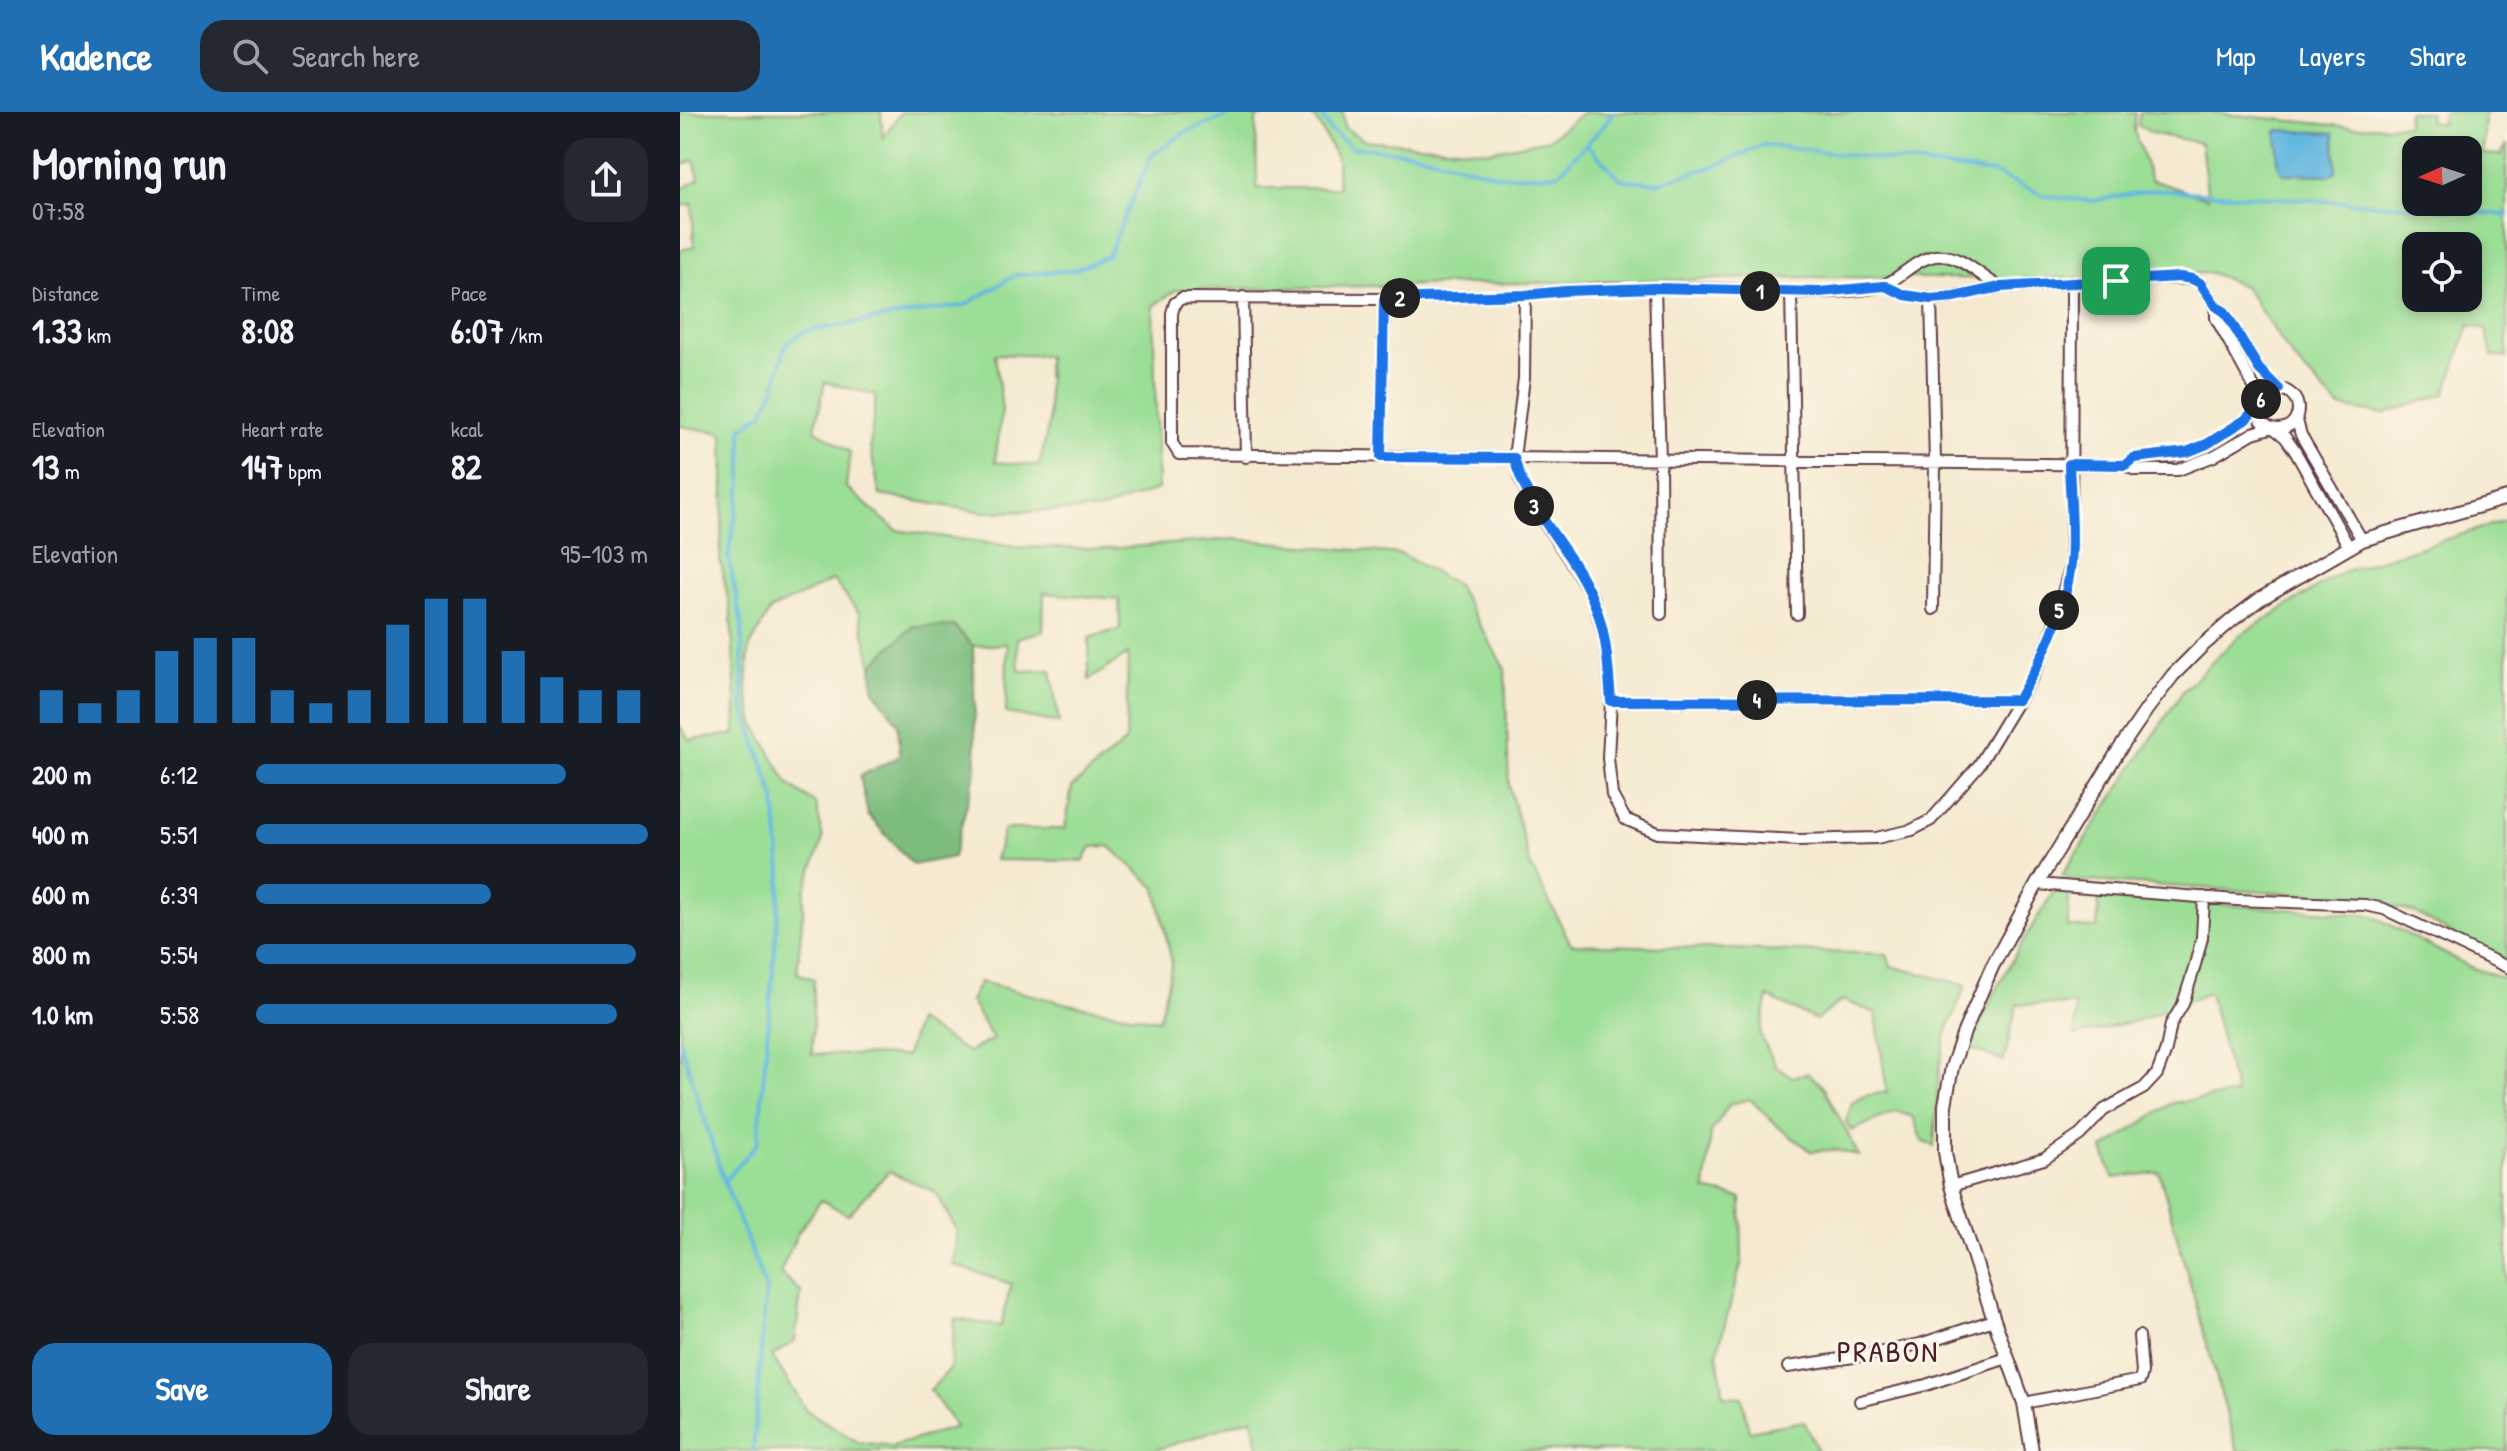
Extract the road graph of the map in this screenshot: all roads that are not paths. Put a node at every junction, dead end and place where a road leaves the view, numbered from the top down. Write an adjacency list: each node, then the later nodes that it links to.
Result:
1 (2072, 284): 3 (street); 10 (street); 23 (street)
2 (1885, 286): 3 (street); 5 (street); 9 (street)
3 (2000, 287): 9 (street)
4 (1655, 288): 5 (street); 6 (street); 20 (street)
5 (1791, 292): 21 (street)
6 (1525, 295): 8 (street); 19 (street)
7 (1243, 297): 8 (street); 17 (street); 17 (street)
8 (1384, 299): 18 (street)
9 (1931, 299): 22 (street)
10 (2216, 306): 11 (street); 12 (street)
11 (2279, 389): 12 (street); 13 (street)
12 (2258, 404): 14 (street); 15 (street)
13 (2296, 417): 14 (street); 26 (street)
14 (2273, 429): 16 (street); 27 (street)
15 (2207, 444): 16 (street); 24 (street)
16 (2214, 456): 24 (street)
17 (1246, 457): 18 (street)
18 (1381, 457): 19 (street)
19 (1514, 458): 20 (street); 32 (street)
20 (1660, 461): 21 (street); 29 (street)
21 (1793, 462): 22 (street); 30 (street)
22 (1935, 463): 23 (street); 28 (street)
23 (2069, 464): 24 (street); 31 (street)
24 (2125, 465)
25 (2507, 498): 26 (street)
26 (2362, 540): 27 (street)
27 (2349, 547): 33 (street)
28 (1933, 609)
29 (1661, 614)
30 (1797, 614)
31 (2018, 700): 32 (street); 32 (street)
32 (1611, 701)
33 (2037, 884): 34 (street); 36 (street)
34 (2204, 897): 35 (street); 36 (street)
35 (2507, 967)
36 (1951, 1186): 37 (street)
37 (1994, 1320): 39 (street); 40 (street)
38 (2139, 1336): 42 (street)
39 (2007, 1358): 41 (street); 42 (street)
40 (1788, 1367)
41 (1860, 1401)
42 (2024, 1403): 43 (street)
43 (2032, 1451)

